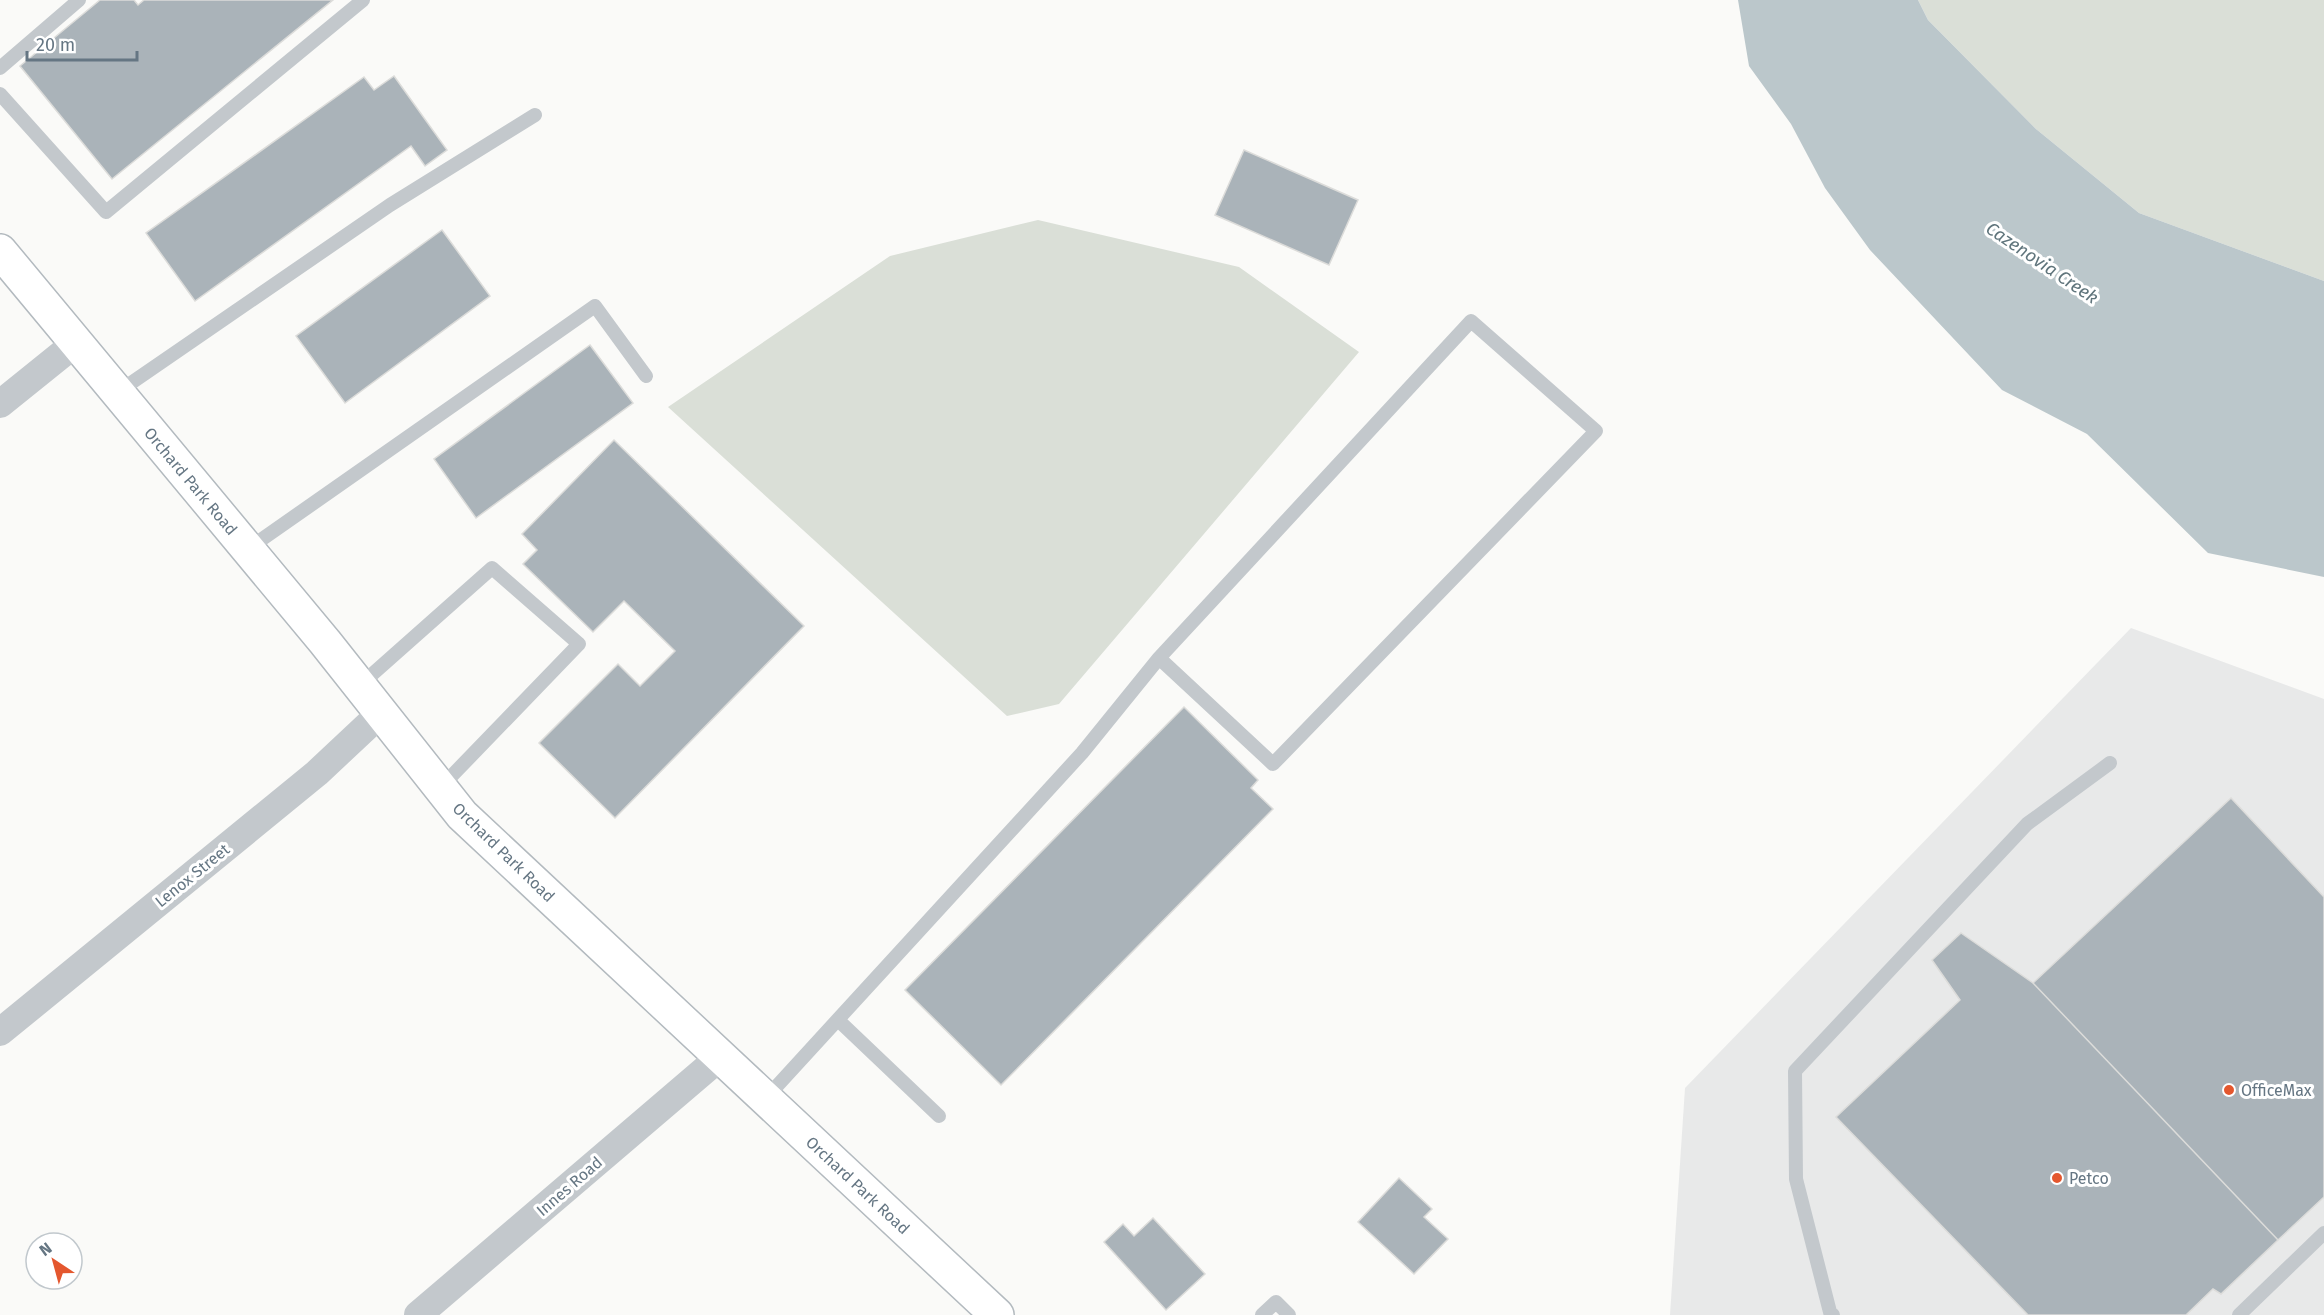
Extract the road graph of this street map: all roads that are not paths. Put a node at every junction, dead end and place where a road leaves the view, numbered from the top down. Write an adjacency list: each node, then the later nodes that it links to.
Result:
1 (79, 0): 3 (lane)
2 (363, 0): 4 (lane)
3 (0, 68)
4 (0, 94)
5 (535, 115): 9 (lane)
6 (0, 251): 7 (main road, Orchard Park Road)
7 (77, 342): 9 (main road, Orchard Park Road); 10 (street)
8 (646, 376): 11 (lane)
9 (118, 392): 11 (main road, Orchard Park Road)
10 (0, 405)
11 (248, 549): 13 (main road, Orchard Park Road)
12 (1159, 658): 12 (lane); 17 (lane)
13 (359, 686): 14 (main road, Orchard Park Road); 16 (lane)
14 (381, 713): 16 (main road, Orchard Park Road); 18 (street, Lenox Street)
15 (2110, 764): 27 (lane)
16 (440, 788): 19 (main road, Orchard Park Road)
17 (838, 1020): 20 (lane); 21 (lane)
18 (0, 1032)
19 (720, 1057): 20 (main road, Orchard Park Road); 23 (street, Innes Road)
20 (765, 1099): 24 (main road, Orchard Park Road)
21 (939, 1116)
22 (2324, 1233): 28 (lane)
23 (418, 1315)
24 (997, 1315)
25 (1262, 1315): 26 (lane)
26 (1289, 1315)
27 (1833, 1315)
28 (2239, 1315)

